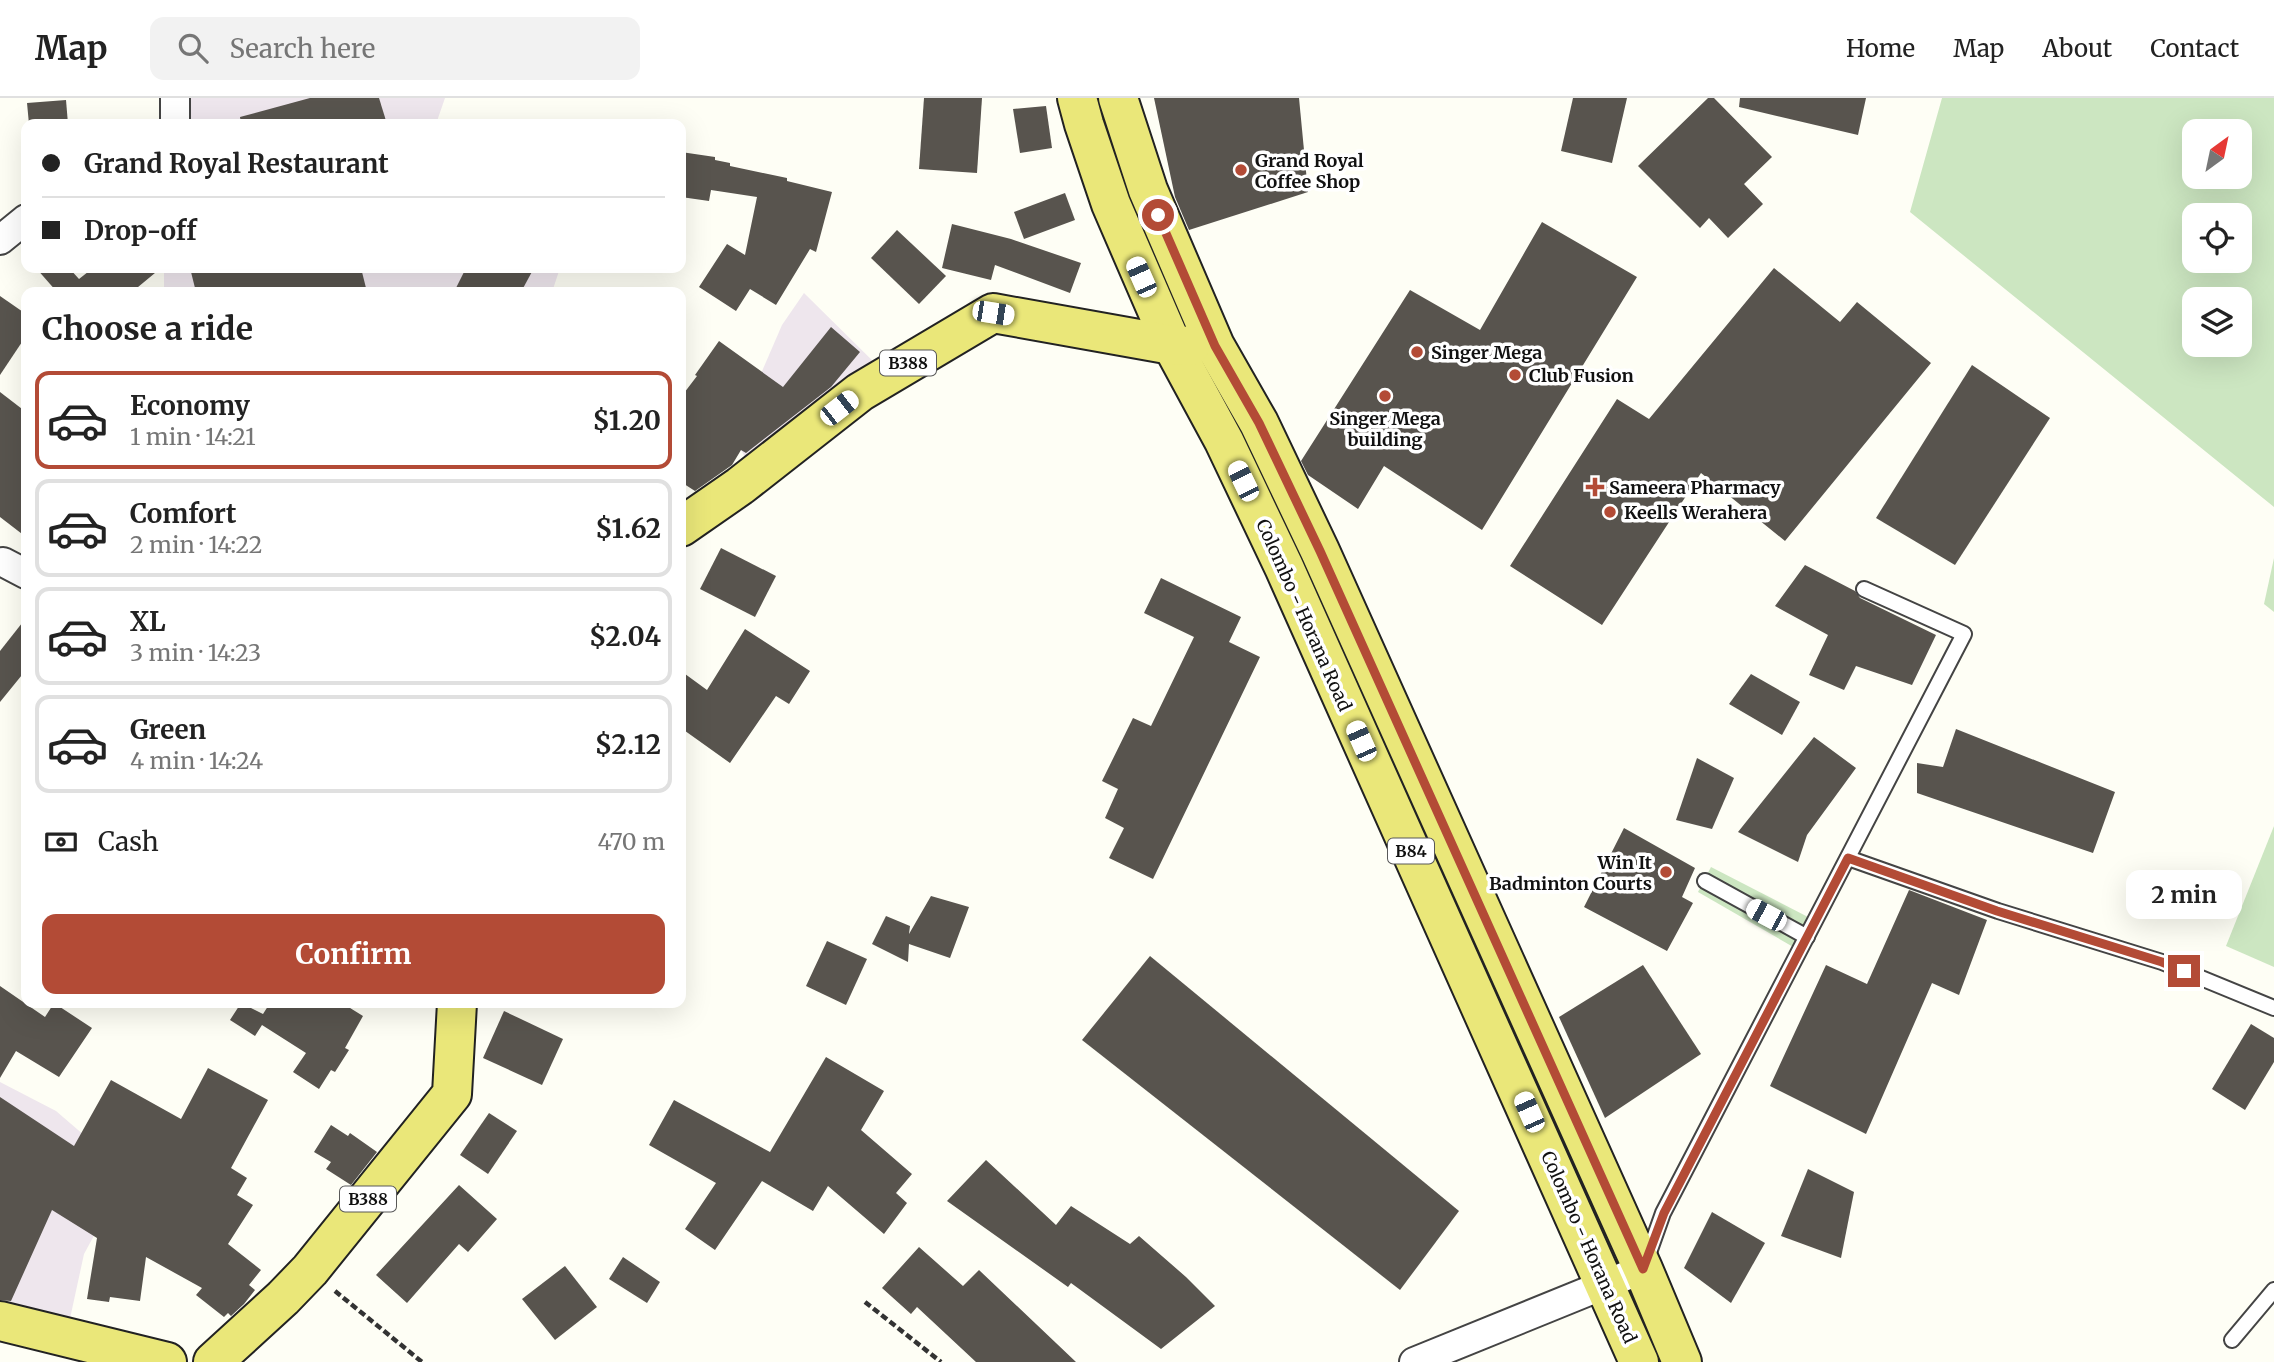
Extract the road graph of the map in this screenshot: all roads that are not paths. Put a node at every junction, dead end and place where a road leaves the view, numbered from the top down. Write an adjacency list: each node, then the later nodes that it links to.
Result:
1 (175, 98): 4 (street)
2 (1077, 98): 7 (main road, Colombo - Horana Road / B84)
3 (1118, 98): 8 (main road, B84)
4 (175, 119)
5 (21, 223): 6 (street)
6 (0, 240)
7 (1172, 345): 8 (main road); 9 (main road, B388); 12 (main road, Colombo - Horana Road / B84)
8 (1215, 346): 11 (main road, B84)
9 (686, 524)
10 (1864, 589): 13 (lane)
11 (1387, 700): 12 (main road); 18 (main road, B84)
12 (1350, 716): 19 (main road, Colombo - Horana Road / B84)
13 (1848, 858): 15 (lane); 17 (lane)
14 (1704, 881): 15 (lane)
15 (1807, 937): 18 (lane)
16 (457, 1008): 24 (main road, B388)
17 (2274, 1008)
18 (1643, 1269): 19 (street); 27 (main road, B84)
19 (1607, 1286): 25 (street); 26 (main road, Colombo - Horana Road / B84)
20 (2274, 1290): 22 (lane)
21 (0, 1321): 23 (main road)
22 (2232, 1340)
23 (167, 1362)
24 (213, 1362)
25 (1414, 1362)
26 (1639, 1362)
27 (1682, 1362)

